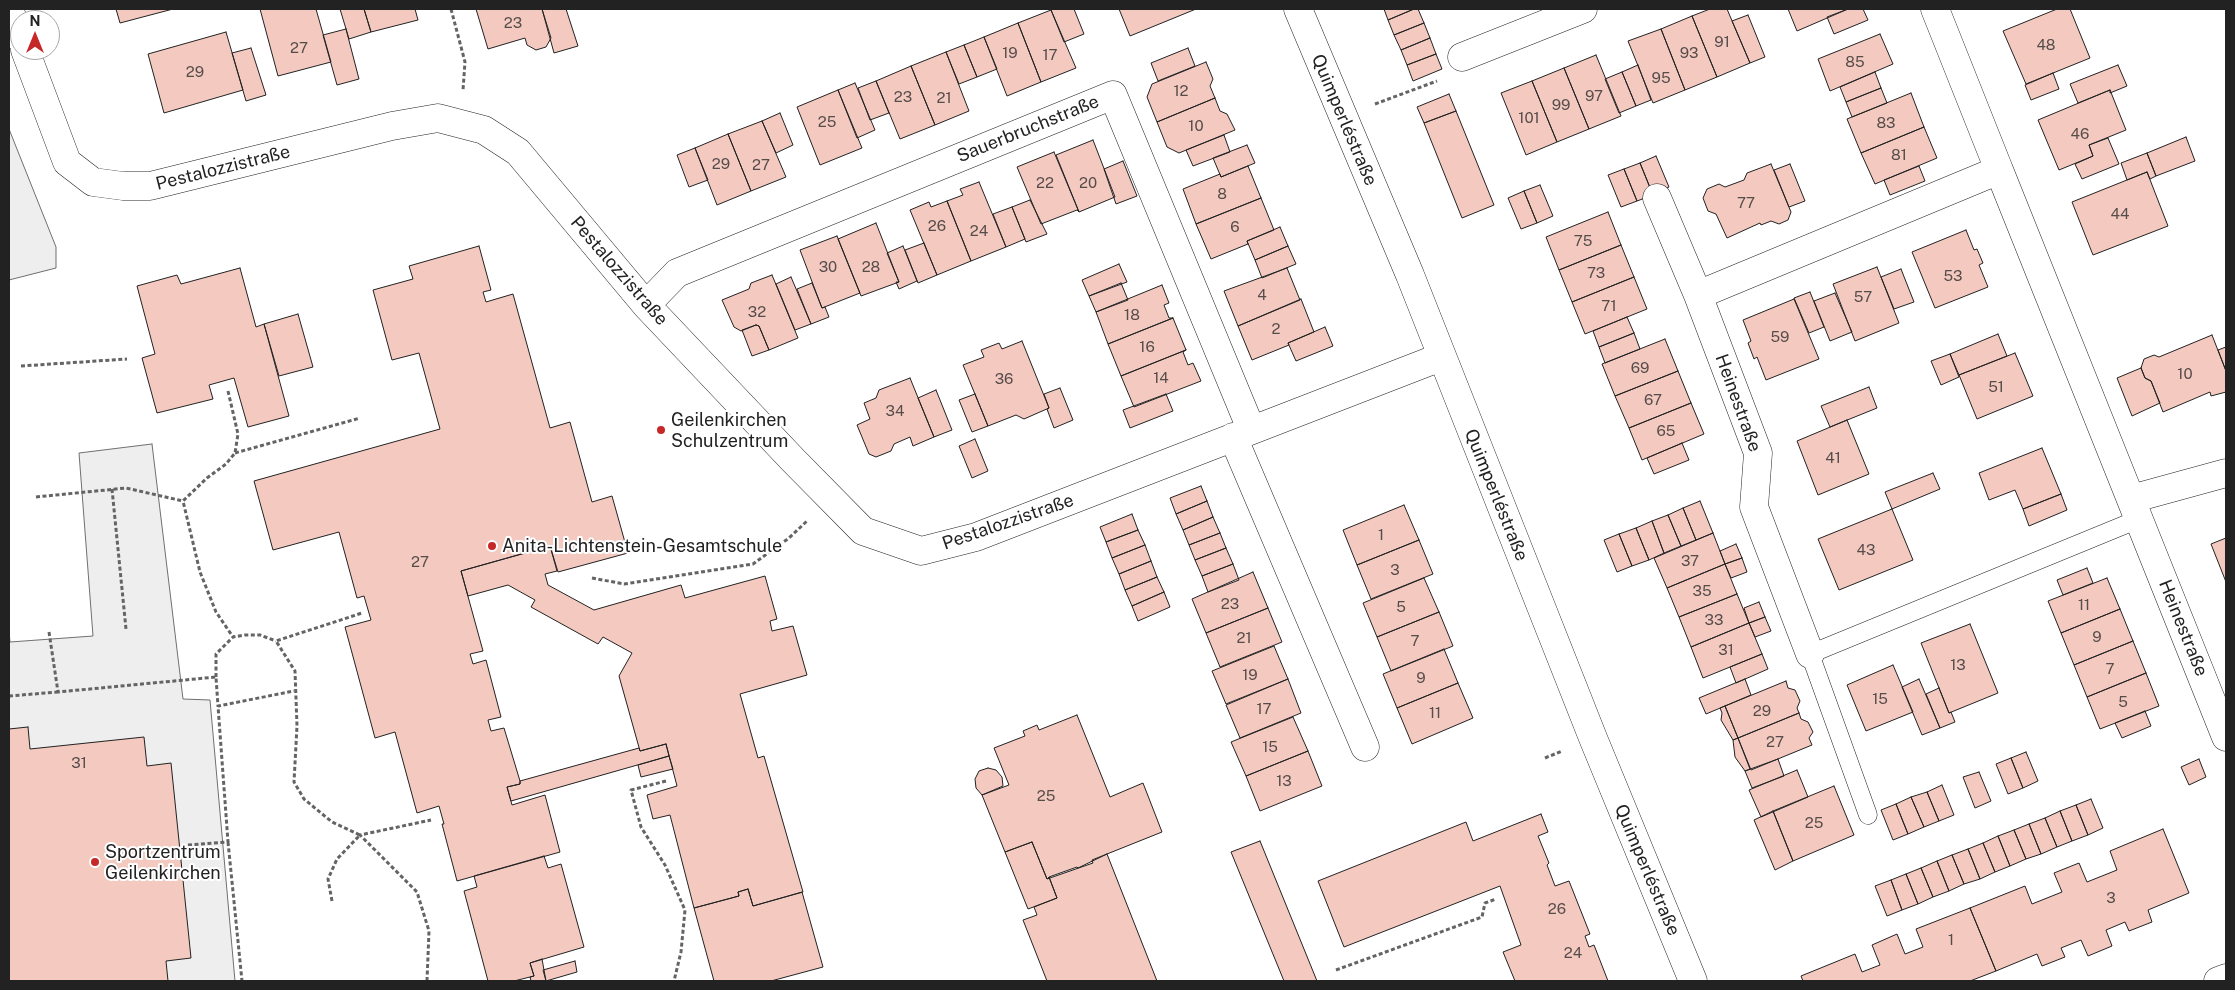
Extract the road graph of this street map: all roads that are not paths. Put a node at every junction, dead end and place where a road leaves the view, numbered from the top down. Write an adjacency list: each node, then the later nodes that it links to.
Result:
1 (1298, 9): 10 (street, Quimperléstraße)
2 (1583, 9): 4 (street)
3 (1935, 9): 6 (street, Heinestraße)
4 (1462, 57)
5 (28, 60): 9 (street, Pestalozzistraße)
6 (1999, 170): 8 (street); 13 (street, Heinestraße)
7 (1657, 198): 8 (street, Heinestraße)
8 (1698, 295): 14 (street, Heinestraße)
9 (646, 305): 11 (street, Pestalozzistraße); 11 (street, Sauerbruchstraße)
10 (1441, 357): 11 (street, Pestalozzistraße); 19 (street, Quimperléstraße)
11 (1242, 433): 16 (street)
12 (2226, 473): 13 (street)
13 (2135, 509): 14 (lane); 15 (street, Heinestraße)
14 (1810, 654): 17 (lane, Heinestraße)
15 (2226, 737)
16 (1365, 747)
17 (1868, 815)
18 (2226, 978): 20 (street)
19 (1694, 981)
20 (2218, 981)

